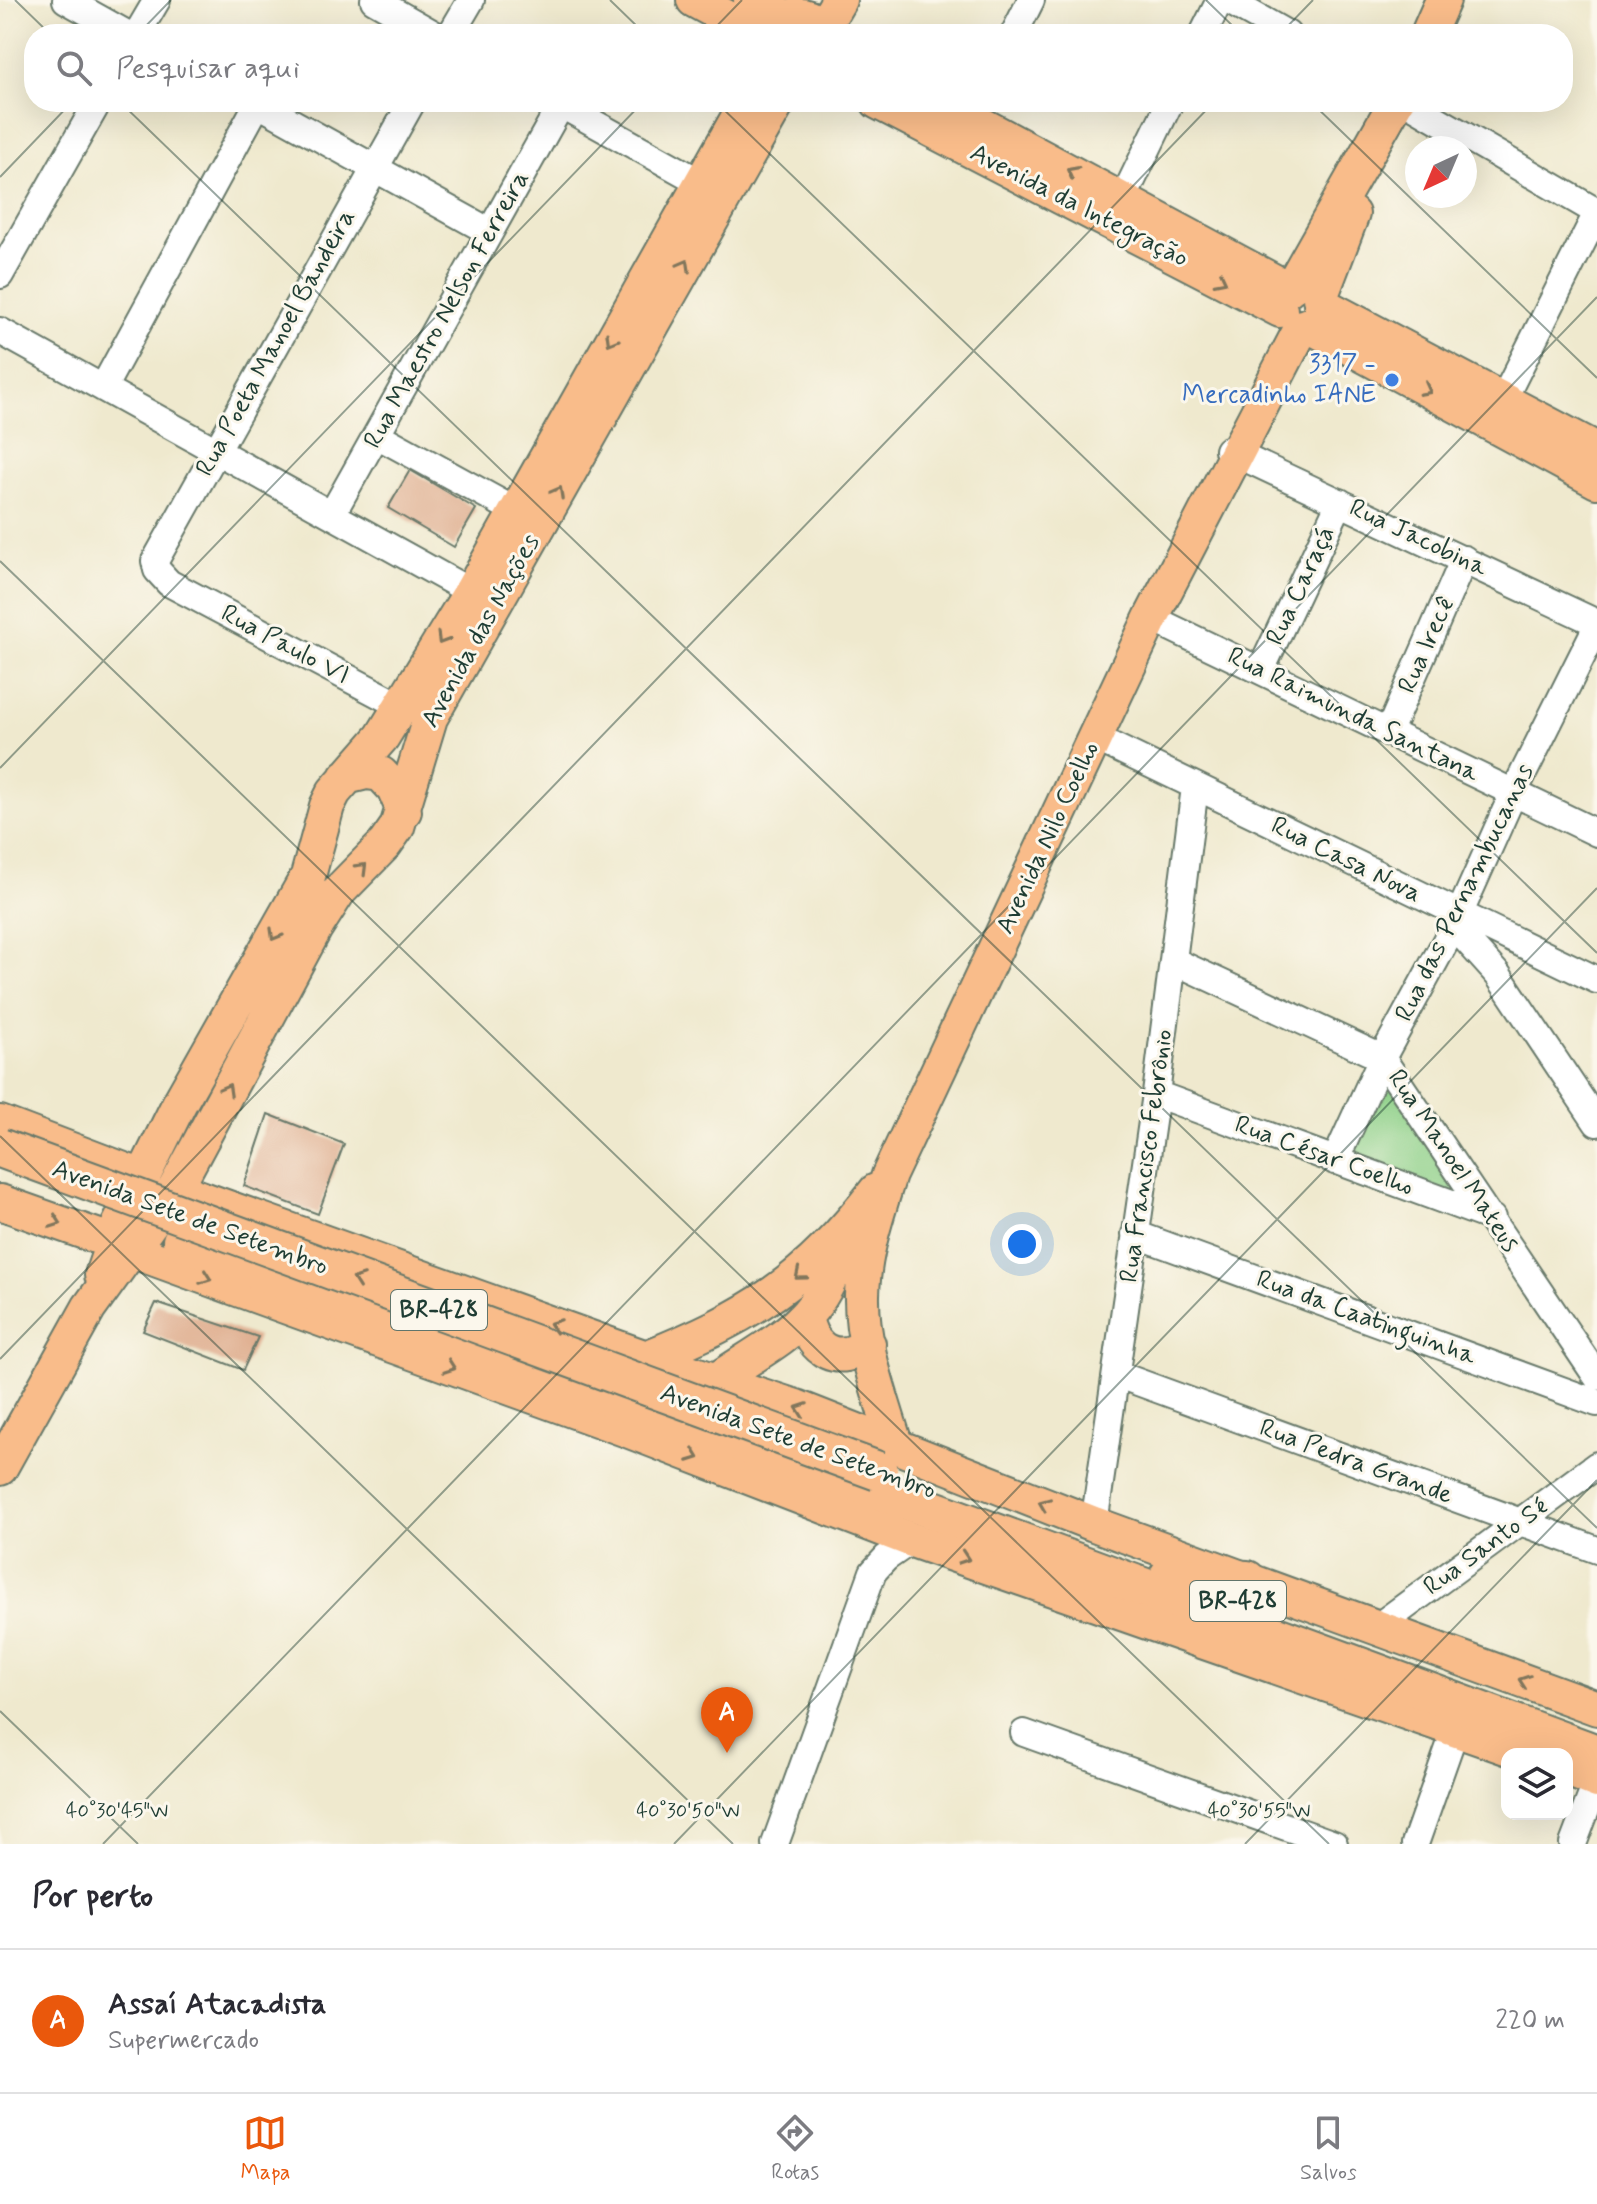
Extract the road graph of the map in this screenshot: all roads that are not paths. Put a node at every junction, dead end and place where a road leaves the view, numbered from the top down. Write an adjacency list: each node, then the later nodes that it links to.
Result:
1 (66, 0): 12 (street)
2 (157, 0): 13 (street)
3 (374, 0): 14 (street)
4 (471, 0): 15 (street)
5 (694, 0): 11 (main road)
6 (751, 0): 11 (main road)
7 (1031, 0): 16 (street)
8 (1220, 0): 17 (street)
9 (1227, 0): 18 (street)
10 (1443, 0): 19 (main road)
11 (800, 21)
12 (109, 24)
13 (143, 24)
14 (416, 24)
15 (457, 24)
16 (1019, 24)
17 (1208, 24)
18 (1269, 24)
19 (1432, 24)
20 (92, 112): 38 (street)
21 (251, 112): 41 (street)
22 (272, 112): 33 (street)
23 (406, 112): 33 (street, Rua Poeta Manoel Bandeira)
24 (554, 112): 37 (street, Rua Maestro Nelson Ferreira)
25 (575, 112): 34 (street)
26 (741, 112): 34 (main road, Avenida das Nações)
27 (772, 112): 63 (main road, Avenida das Nações, one-way to 27)
28 (899, 112): 39 (main road, Avenida da Integração, one-way to 39)
29 (978, 112): 35 (main road, Avenida da Integração, one-way to 29)
30 (1165, 112): 35 (street)
31 (1391, 112): 39 (main road, Avenida Nilo Coelho)
32 (1424, 112): 36 (street)
33 (373, 169): 37 (street); 45 (street, Rua Poeta Manoel Bandeira)
34 (700, 182): 49 (main road, Avenida das Nações, one-way to 49)
35 (1123, 199): 39 (main road, Avenida da Integração)
36 (1597, 213): 42 (street)
37 (490, 232): 43 (street, Rua Maestro Nelson Ferreira)
38 (0, 275)
39 (1299, 307): 42 (main road, Avenida da Integração); 46 (main road, Avenida Nilo Coelho); 47 (main road, Avenida da Integração, one-way to 47)
40 (0, 331): 41 (street)
41 (103, 388): 45 (street)
42 (1503, 400): 44 (main road, Avenida da Integração)
43 (377, 435): 49 (street); 50 (street, Rua Maestro Nelson Ferreira)
44 (1597, 450)
45 (217, 451): 50 (street); 52 (street, Rua Poeta Manoel Bandeira)
46 (1233, 452): 48 (street, Rua Jacobina); 54 (main road, Avenida Nilo Coelho)
47 (1597, 481)
48 (1340, 502): 51 (street, Rua Jacobina); 56 (street, Rua Caraçá)
49 (514, 510): 53 (main road, Avenida das Nações)
50 (332, 514): 53 (street)
51 (1464, 559): 55 (street, Rua Jacobina); 58 (street, Rua Irecê)
52 (169, 583): 57 (street, Rua Paulo VI)
53 (471, 592): 57 (main road, Avenida das Nações, one-way to 57)
54 (1151, 618): 56 (street, Rua Raimunda Santana); 59 (main road, Avenida Nilo Coelho)
55 (1597, 624): 62 (street, Rua das Pernambucanas)
56 (1261, 670): 58 (street, Rua Raimunda Santana)
57 (401, 706): 60 (main road, Avenida das Nações)
58 (1389, 731): 62 (street, Rua Raimunda Santana)
59 (1096, 738): 61 (street, Rua Casa Nova); 77 (main road, Avenida Nilo Coelho)
60 (346, 777): 63 (main road); 75 (main road, Avenida das Nações, one-way to 75)
61 (1195, 787): 65 (street, Rua Casa Nova); 66 (street, Rua Francisco Febrônio)
62 (1513, 794): 64 (street, Rua Raimunda Santana); 65 (street, Rua das Pernambucanas)
63 (404, 811): 73 (main road, Avenida das Nações, one-way to 63)
64 (1597, 833)
65 (1457, 920): 67 (street, Rua Casa Nova); 68 (street, Rua das Pernambucanas); 71 (street)
66 (1174, 961): 68 (street, Rua Manoel Mateus); 69 (street, Rua Francisco Febrônio)
67 (1597, 980)
68 (1382, 1058): 74 (street, Rua das Pernambucanas); 81 (street, Rua Manoel Mateus)
69 (1156, 1094): 74 (street, Rua César Coelho); 83 (street, Rua Francisco Febrônio)
70 (0, 1123): 75 (main road, Avenida Sete de Setembro)
71 (1597, 1123)
72 (0, 1148): 91 (highway, Avenida Sete de Setembro / BR-428, one-way to 72, bridge)
73 (192, 1158): 78 (main road, Avenida das Nações); 80 (main road)
74 (1335, 1161): 81 (street, Rua César Coelho)
75 (149, 1165): 84 (main road, Avenida das Nações)
76 (0, 1172): 95 (highway, Avenida Sete de Setembro / BR-428)
77 (889, 1175): 82 (main road); 86 (main road)
78 (175, 1189): 80 (main road, Avenida Sete de Setembro); 84 (main road, Avenida das Nações)
79 (0, 1202): 84 (main road, Avenida Sete de Setembro, one-way to 84)
80 (223, 1203): 87 (main road, Avenida Sete de Setembro, one-way to 80)
81 (1492, 1218): 89 (street, Rua Manoel Mateus)
82 (848, 1228): 85 (main road); 87 (main road, one-way to 87)
83 (1135, 1234): 88 (street, Rua Francisco Febrônio); 92 (street, Rua da Caatinguinha)
84 (123, 1247): 94 (main road); 95 (main road, Avenida Sete de Setembro, one-way to 95)
85 (805, 1317): 86 (main road); 90 (main road)
86 (868, 1344): 95 (main road)
87 (646, 1358): 90 (main road, Avenida Sete de Setembro)
88 (1116, 1374): 96 (street, Rua Pedra Grande); 97 (street, Rua Francisco Febrônio)
89 (1597, 1377)
90 (715, 1381): 91 (highway); 95 (main road, Avenida Sete de Setembro, one-way to 90)
91 (679, 1398): 95 (highway, Avenida Sete de Setembro / BR-428, bridge)
92 (1597, 1403)
93 (1597, 1465): 96 (street, Rua Santo Sé)
94 (0, 1468)
95 (878, 1481): 97 (main road, Avenida Sete de Setembro, one-way to 95); 98 (main road, Avenida Sete de Setembro); 100 (street); 101 (highway, Avenida Sete de Setembro / BR-428); 109 (highway, Avenida Sete de Setembro / BR-428)
96 (1520, 1522): 99 (street, Rua Pedra Grande); 103 (street, Rua Santo Sé)
97 (1094, 1524): 102 (main road, Avenida Sete de Setembro)
98 (912, 1540): 100 (street); 105 (main road, Avenida Sete de Setembro, one-way to 105)
99 (1597, 1550)
100 (873, 1572): 112 (street)
101 (1169, 1576): 102 (highway); 107 (highway, Avenida Sete de Setembro / BR-428)
102 (1247, 1580): 103 (main road, Avenida Sete de Setembro)
103 (1376, 1628): 104 (main road, Avenida Sete de Setembro, one-way to 103)
104 (1597, 1708)
105 (1456, 1728): 108 (main road, Avenida Sete de Setembro); 114 (street)
106 (1024, 1733): 113 (street)
107 (1597, 1734)
108 (1510, 1748)
109 (1597, 1754)
110 (1573, 1771): 111 (main road)
111 (1597, 1781): 115 (street)
112 (775, 1844)
113 (1334, 1844)
114 (1415, 1844)
115 (1573, 1844)

